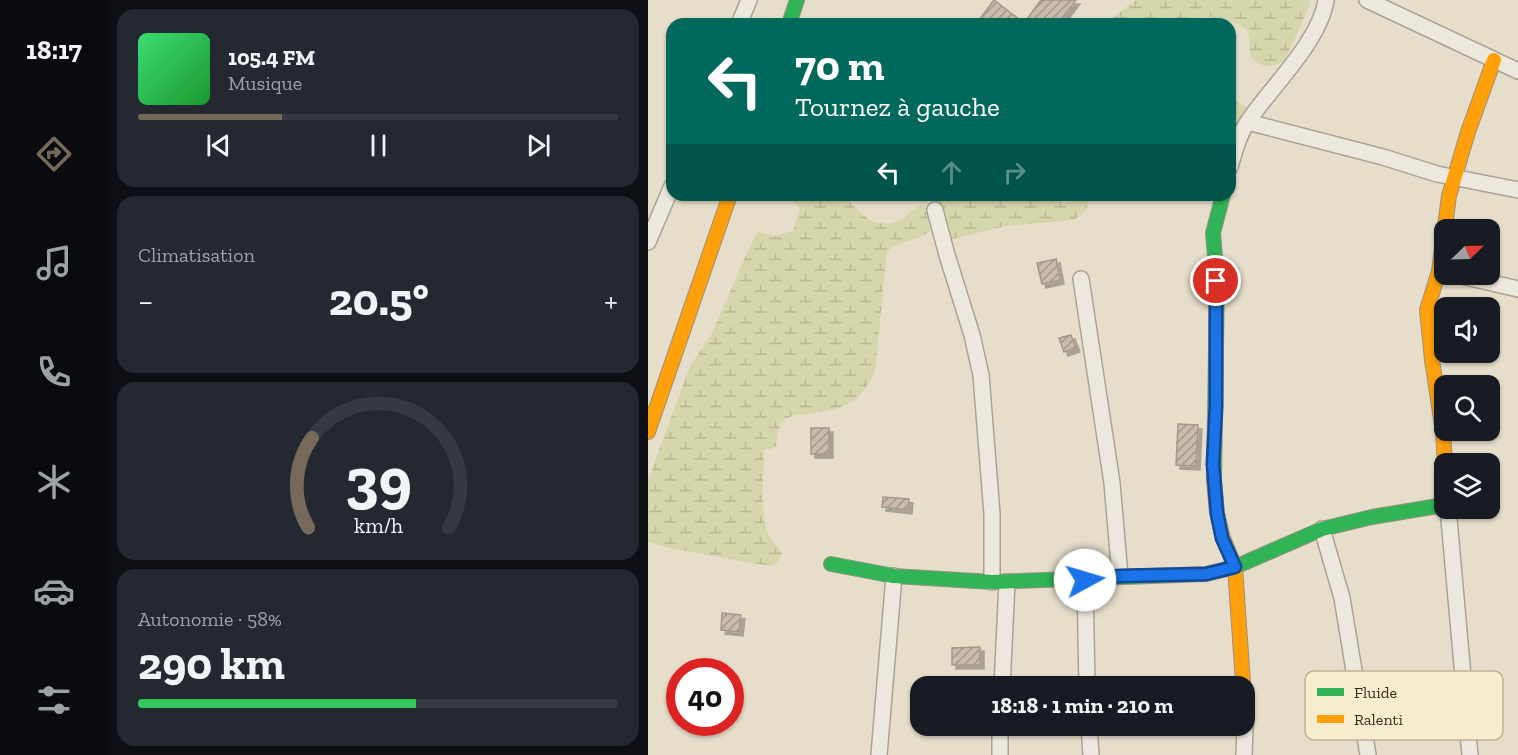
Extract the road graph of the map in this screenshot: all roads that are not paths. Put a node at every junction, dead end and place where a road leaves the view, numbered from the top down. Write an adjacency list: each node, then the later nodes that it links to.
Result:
1 (749, 0): 5 (street)
2 (797, 0): 6 (street)
3 (1326, 0): 9 (street)
4 (1367, 0): 7 (street)
5 (742, 18)
6 (791, 18)
7 (1494, 60): 8 (street); 11 (street)
8 (1518, 71)
9 (1248, 122): 10 (street); 11 (street)
10 (1236, 144)
11 (1455, 177): 12 (street); 17 (street)
12 (1518, 190)
13 (666, 200): 18 (street)
14 (728, 201): 23 (street)
15 (1221, 201): 29 (street)
16 (936, 210): 33 (street)
17 (1448, 219)
18 (648, 242)
19 (1081, 279): 31 (street)
20 (1440, 285): 24 (street)
21 (1497, 285): 22 (street)
22 (1518, 290)
23 (648, 432)
24 (1444, 453)
25 (1434, 507): 27 (street)
26 (1449, 519): 35 (street)
27 (1322, 529): 29 (street); 34 (street)
28 (831, 564): 30 (street)
29 (1235, 567): 31 (street); 38 (street)
30 (894, 576): 33 (street); 44 (street)
31 (1120, 576): 32 (street)
32 (1085, 580): 33 (street); 37 (street)
33 (999, 582): 36 (street)
34 (1354, 671)
35 (1463, 671)
36 (1002, 676)
37 (1087, 676)
38 (1243, 676)
39 (1000, 736): 45 (street)
40 (1090, 736): 46 (street)
41 (1245, 736): 47 (street)
42 (1366, 740): 48 (street)
43 (1469, 740): 49 (street)
44 (879, 755)
45 (1000, 755)
46 (1091, 755)
47 (1244, 755)
48 (1368, 755)
49 (1470, 755)

